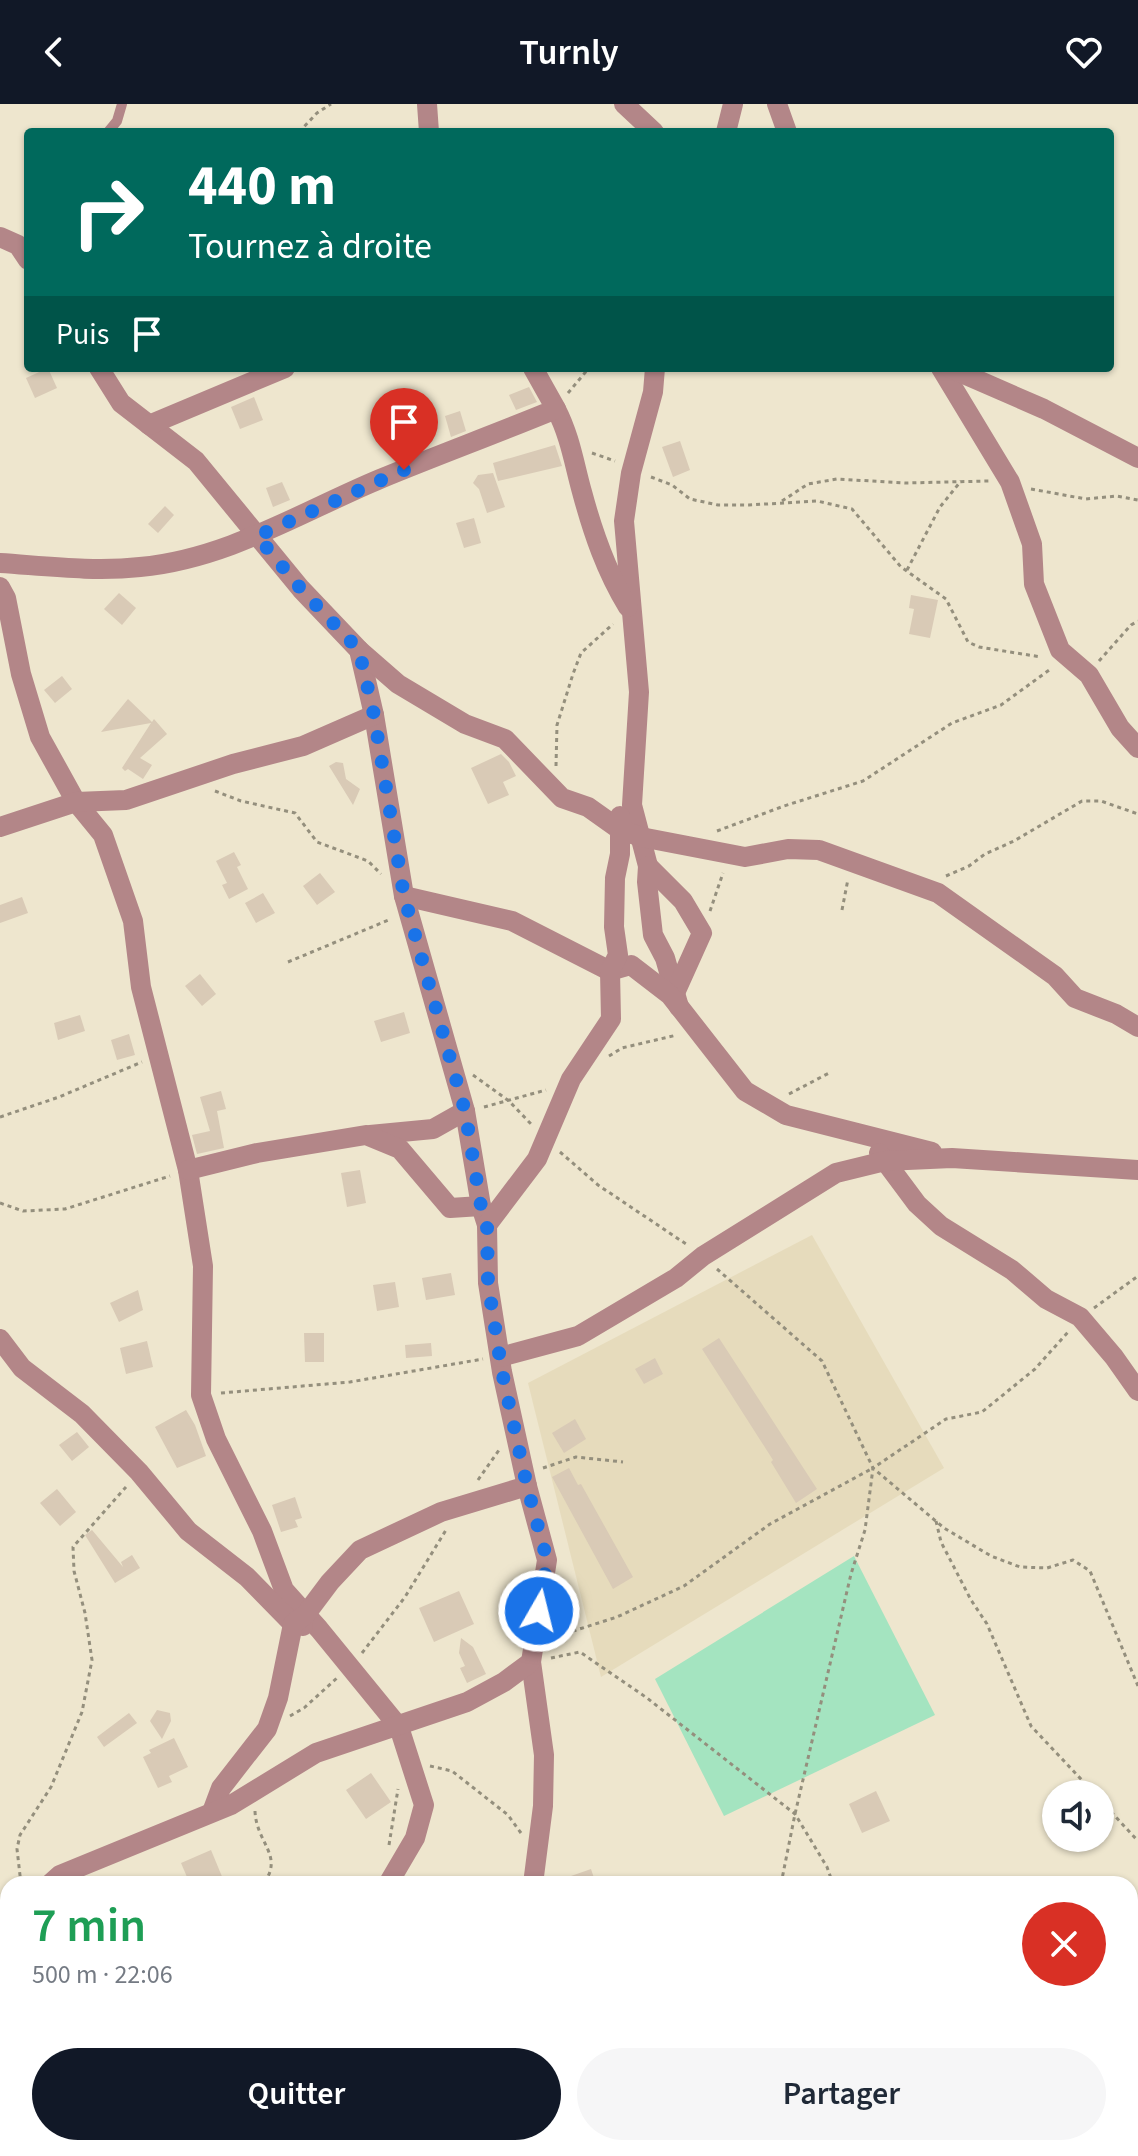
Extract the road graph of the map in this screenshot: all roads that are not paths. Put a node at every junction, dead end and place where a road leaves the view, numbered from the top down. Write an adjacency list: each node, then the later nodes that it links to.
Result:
1 (122, 104): 6 (lane)
2 (427, 104): 7 (street)
3 (624, 104): 8 (street)
4 (733, 104): 9 (street)
5 (777, 104): 10 (street)
6 (111, 128)
7 (429, 128)
8 (650, 128)
9 (727, 128)
10 (786, 128)
11 (102, 372): 18 (street)
12 (275, 372): 18 (street)
13 (535, 372): 17 (street)
14 (655, 372): 23 (street)
15 (943, 372): 26 (street)
16 (959, 372): 19 (street)
17 (556, 409): 20 (street); 23 (street)
18 (149, 425): 20 (street)
19 (1138, 458)
20 (257, 536): 21 (street); 24 (street)
21 (0, 563)
22 (0, 587): 28 (street)
23 (628, 608): 27 (street)
24 (359, 650): 25 (street); 30 (street)
25 (374, 715): 28 (street); 33 (street)
26 (1138, 748)
27 (635, 755): 30 (street); 31 (street)
28 (76, 802): 29 (street); 42 (street)
29 (0, 827)
30 (619, 829): 31 (street); 34 (street)
31 (641, 837): 32 (street); 36 (street)
32 (648, 866): 35 (street); 35 (street)
33 (406, 904): 34 (street); 37 (street)
34 (610, 971): 35 (street); 44 (street)
35 (677, 1000): 38 (street)
36 (1138, 1027)
37 (465, 1111): 39 (street); 44 (street)
38 (836, 1126): 40 (street); 41 (street)
39 (366, 1135): 42 (street); 44 (street)
40 (952, 1158): 41 (street); 43 (street)
41 (885, 1161): 46 (street); 47 (street)
42 (188, 1170): 49 (street)
43 (1138, 1170)
44 (484, 1216): 46 (street)
45 (0, 1339): 49 (street)
46 (500, 1357): 48 (street)
47 (1138, 1391)
48 (526, 1480): 49 (street); 50 (street)
49 (306, 1622): 51 (street); 52 (street)
50 (531, 1662): 51 (street); 55 (street)
51 (399, 1727): 52 (street); 54 (street)
52 (212, 1812): 53 (street)
53 (59, 1876)
54 (393, 1876)
55 (534, 1876)

